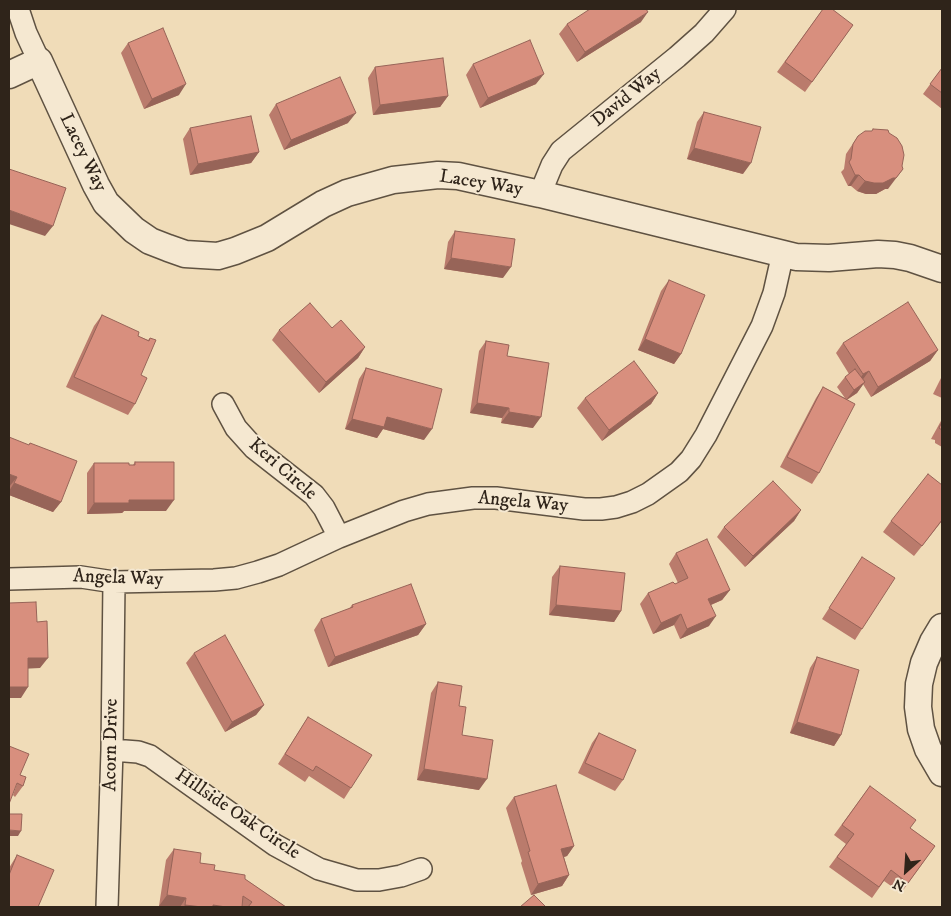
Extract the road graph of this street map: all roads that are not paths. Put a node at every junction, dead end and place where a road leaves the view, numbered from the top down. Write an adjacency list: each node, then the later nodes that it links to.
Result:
1 (18, 9): 3 (street, Lacey Way)
2 (725, 9): 5 (street, David Way)
3 (39, 61): 4 (street); 5 (street, Lacey Way)
4 (9, 74)
5 (540, 194): 6 (street, Lacey Way)
6 (783, 254): 7 (street, Lacey Way); 9 (street, Angela Way)
7 (942, 267)
8 (224, 404): 9 (street, Keri Circle)
9 (339, 538): 11 (street, Angela Way)
10 (9, 579): 11 (street, Angela Way)
11 (114, 582): 13 (street, Acorn Drive)
12 (942, 627): 14 (street)
13 (112, 750): 15 (street, Hillside Oak Circle); 16 (street, Acorn Drive)
14 (942, 773)
15 (421, 869)
16 (107, 907)

